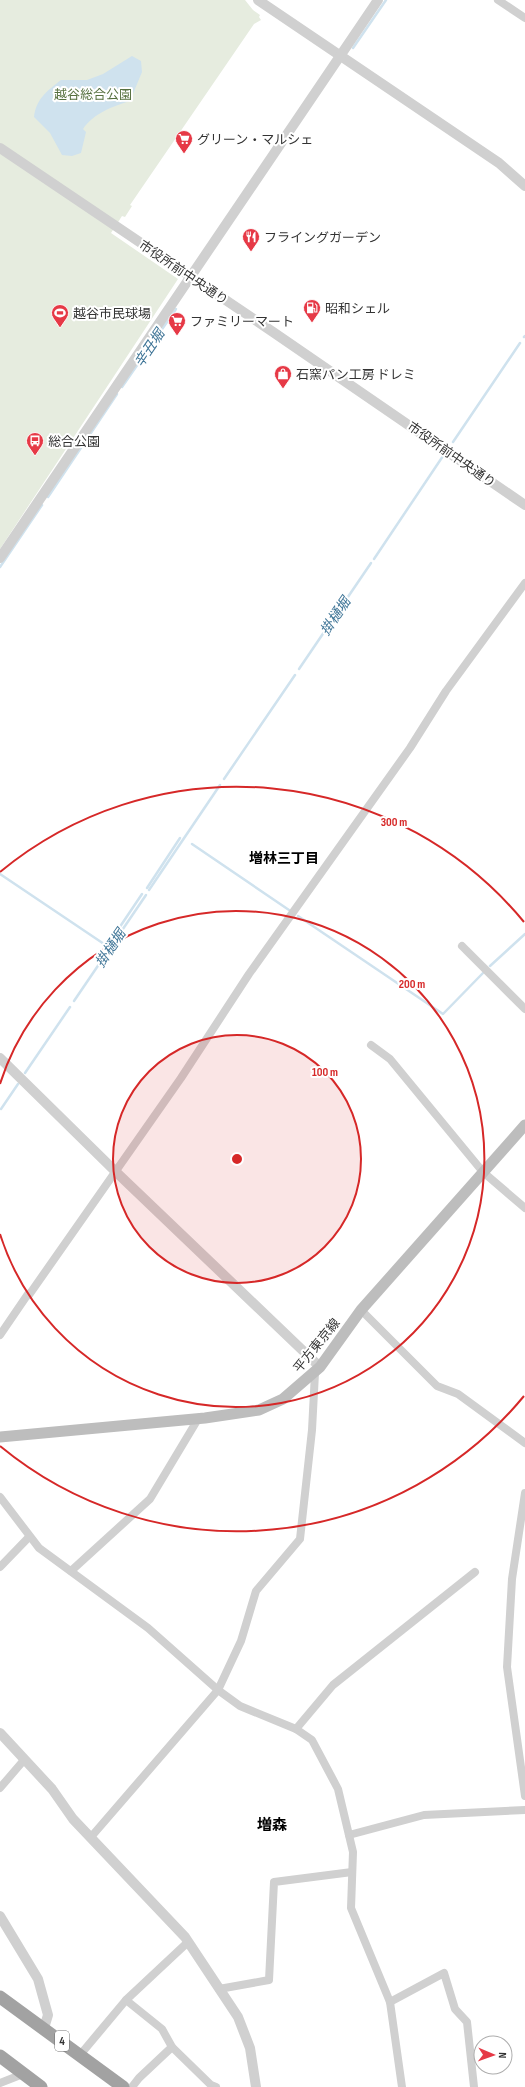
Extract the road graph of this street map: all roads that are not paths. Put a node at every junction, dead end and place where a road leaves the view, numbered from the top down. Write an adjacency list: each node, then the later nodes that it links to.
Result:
1 (258, 0): 5 (street)
2 (378, 0): 5 (street)
3 (498, 0): 4 (street)
4 (525, 18)
5 (340, 55): 7 (street); 8 (street)
6 (0, 148): 8 (street, 市役所前中央通り)
7 (525, 186)
8 (191, 276): 9 (street, 市役所前中央通り); 10 (street)
9 (525, 505)
10 (0, 558)
11 (525, 583): 17 (street)
12 (462, 946): 13 (street)
13 (525, 1009)
14 (371, 1045): 18 (street)
15 (0, 1058): 17 (street)
16 (525, 1125): 18 (main road, 平方東京線)
17 (115, 1171): 21 (street); 22 (street)
18 (483, 1172): 19 (street); 20 (main road, 平方東京線)
19 (525, 1208)
20 (361, 1310): 22 (main road, 平方東京線); 25 (street)
21 (0, 1335)
22 (317, 1370): 23 (main road, 平方東京線); 32 (street)
23 (198, 1419): 24 (main road, 平方東京線); 30 (street)
24 (0, 1437)
25 (525, 1443)
26 (525, 1493): 37 (street)
27 (0, 1497): 28 (street)
28 (29, 1537): 29 (street); 30 (street)
29 (0, 1567)
30 (71, 1571): 32 (street)
31 (475, 1572): 33 (street)
32 (218, 1690): 33 (street); 40 (street)
33 (296, 1729): 39 (street)
34 (0, 1733): 35 (street)
35 (24, 1760): 36 (street); 40 (street)
36 (0, 1788)
37 (525, 1796)
38 (525, 1810): 39 (street)
39 (349, 1835): 41 (street)
40 (91, 1838): 43 (street)
41 (352, 1872): 44 (street); 47 (street)
42 (0, 1916): 48 (street)
43 (188, 1942): 44 (street); 46 (street)
44 (219, 1988): 58 (street)
45 (0, 1997): 48 (highway, 4)
46 (126, 2000): 49 (street); 50 (street)
47 (390, 2002): 59 (street); 60 (street)
48 (44, 2028): 50 (highway, 4)
49 (172, 2047): 56 (street); 57 (street)
50 (80, 2055): 54 (highway, 4)
51 (0, 2056): 52 (highway)
52 (23, 2074): 53 (street); 55 (highway)
53 (0, 2083)
54 (115, 2085)
55 (41, 2087)
56 (132, 2087)
57 (216, 2087)
58 (256, 2087)
59 (402, 2087)
60 (474, 2087)

